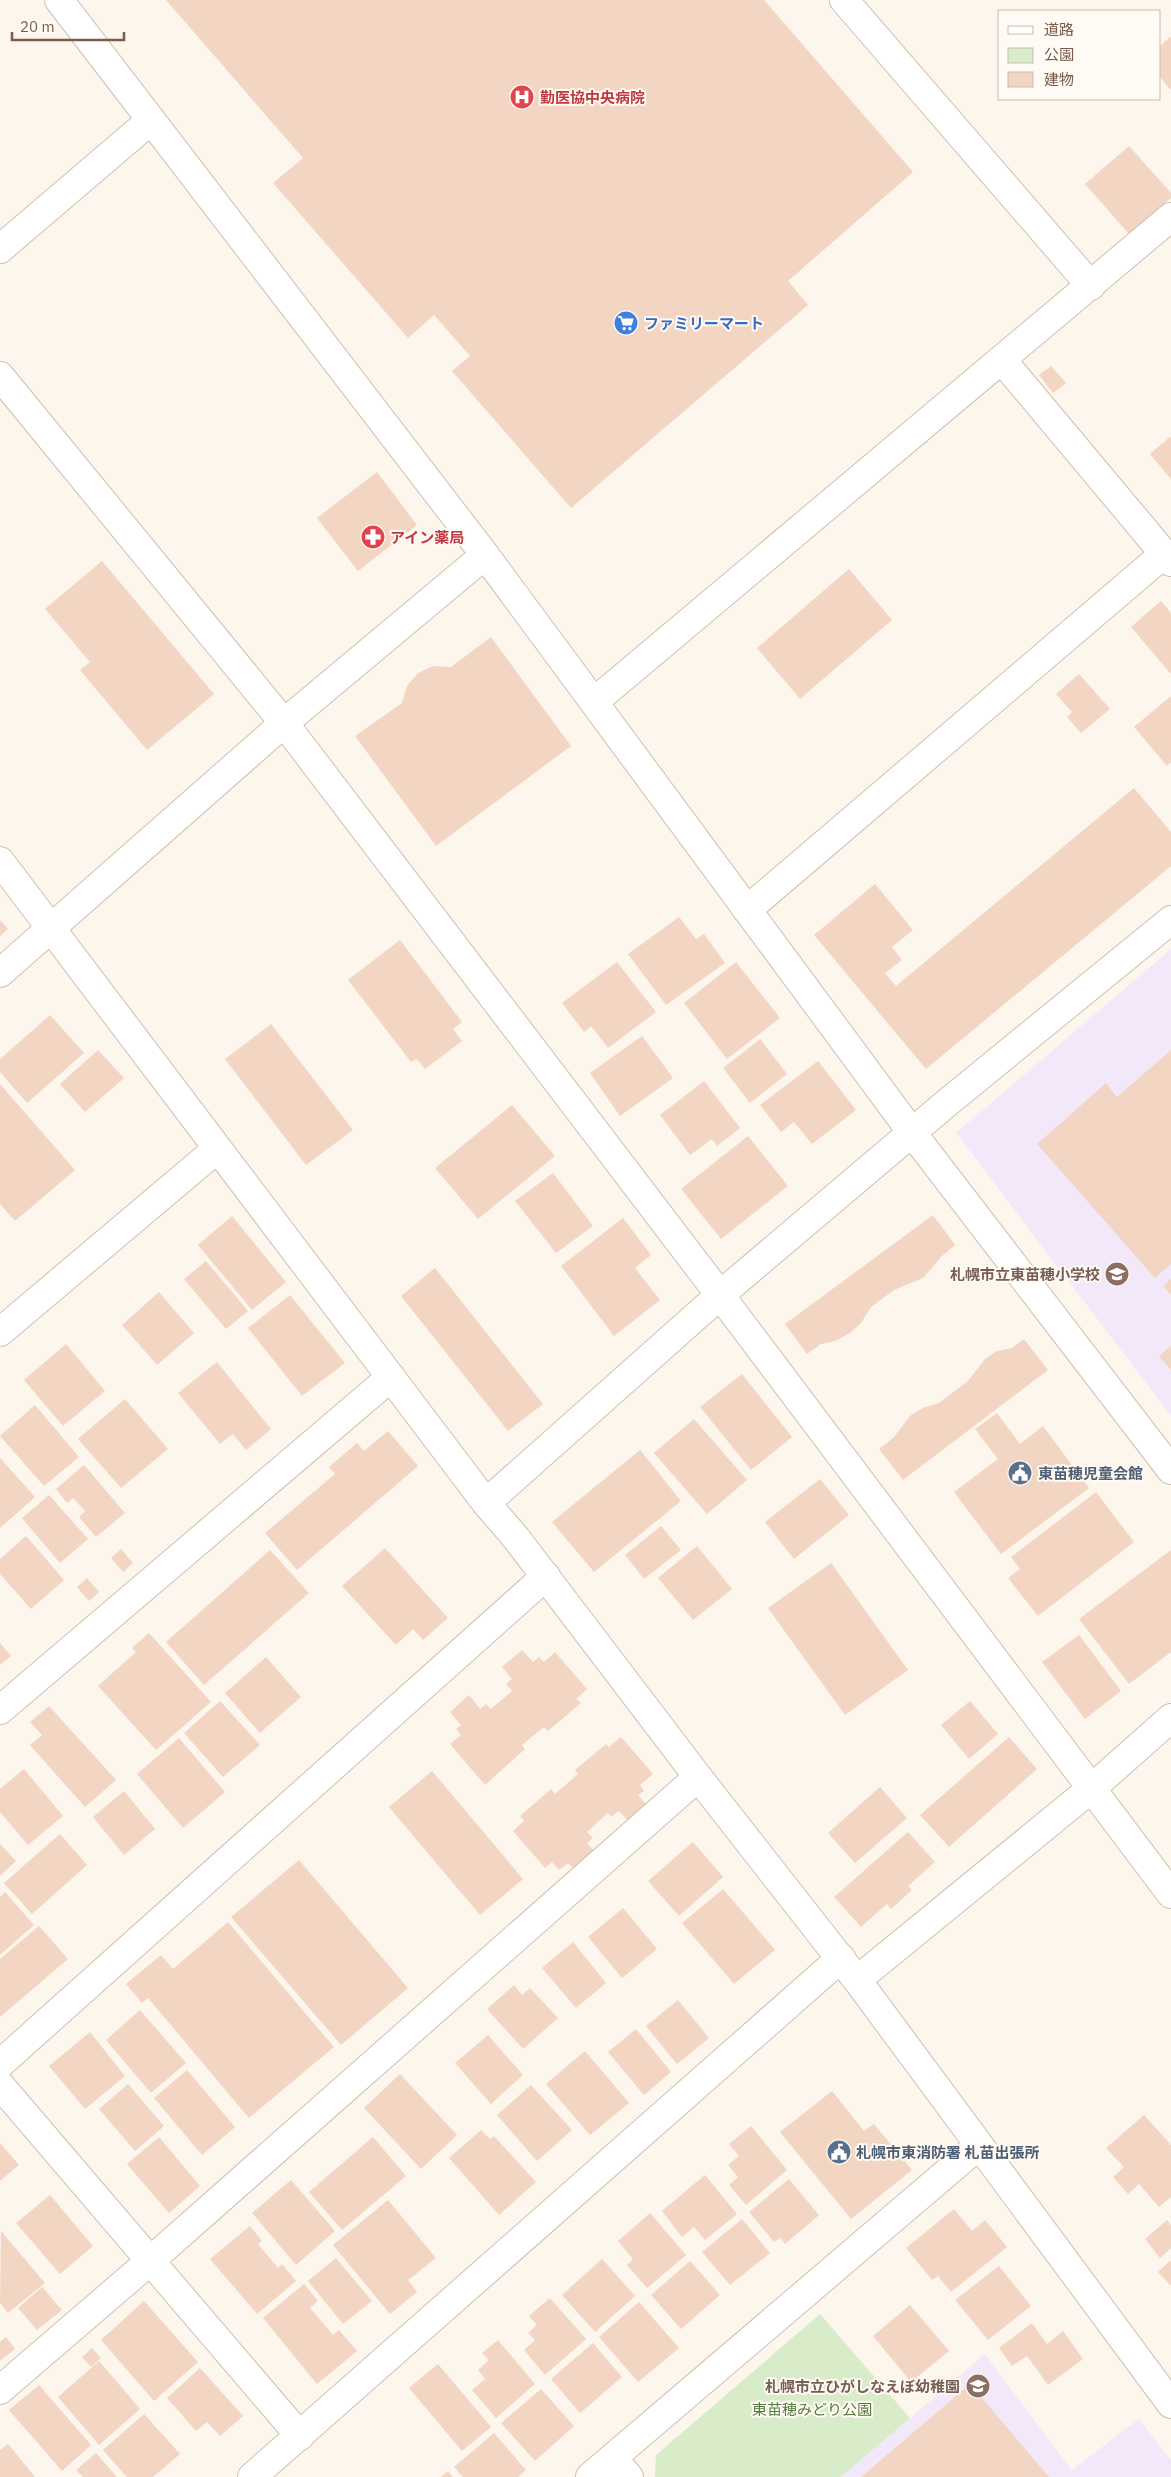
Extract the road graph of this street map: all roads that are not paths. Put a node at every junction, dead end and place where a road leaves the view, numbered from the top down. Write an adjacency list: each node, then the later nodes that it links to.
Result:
1 (59, 0): 3 (street)
2 (844, 0): 6 (street)
3 (151, 120): 5 (street); 9 (street)
4 (1171, 217): 6 (street)
5 (0, 249)
6 (1091, 286): 7 (street)
7 (1002, 360): 10 (street); 11 (street)
8 (0, 376): 12 (street)
9 (485, 556): 11 (street); 12 (street)
10 (1168, 558): 14 (street)
11 (595, 702): 14 (street)
12 (284, 723): 16 (street); 20 (street)
13 (0, 861): 16 (street)
14 (747, 910): 18 (street)
15 (1171, 920): 18 (street)
16 (52, 930): 17 (street); 19 (street)
17 (0, 973)
18 (913, 1134): 20 (street); 23 (street)
19 (217, 1149): 21 (street); 22 (street)
20 (720, 1295): 24 (street); 29 (street)
21 (0, 1332)
22 (391, 1377): 24 (street); 26 (street)
23 (1171, 1470)
24 (486, 1503): 25 (street)
25 (546, 1576): 28 (street); 33 (street)
26 (0, 1710)
27 (1171, 1718): 29 (street)
28 (698, 1777): 31 (street); 36 (street)
29 (1092, 1788): 30 (street); 32 (street)
30 (1171, 1894)
31 (840, 1958): 32 (street); 39 (street)
32 (857, 1980): 35 (street)
33 (0, 2064)
34 (0, 2085): 36 (street)
35 (978, 2146): 38 (street); 40 (street)
36 (150, 2261): 37 (street); 39 (street)
37 (0, 2390)
38 (1171, 2404)
39 (300, 2436): 41 (street)
40 (621, 2467): 42 (street)
41 (252, 2477)
42 (590, 2477)

